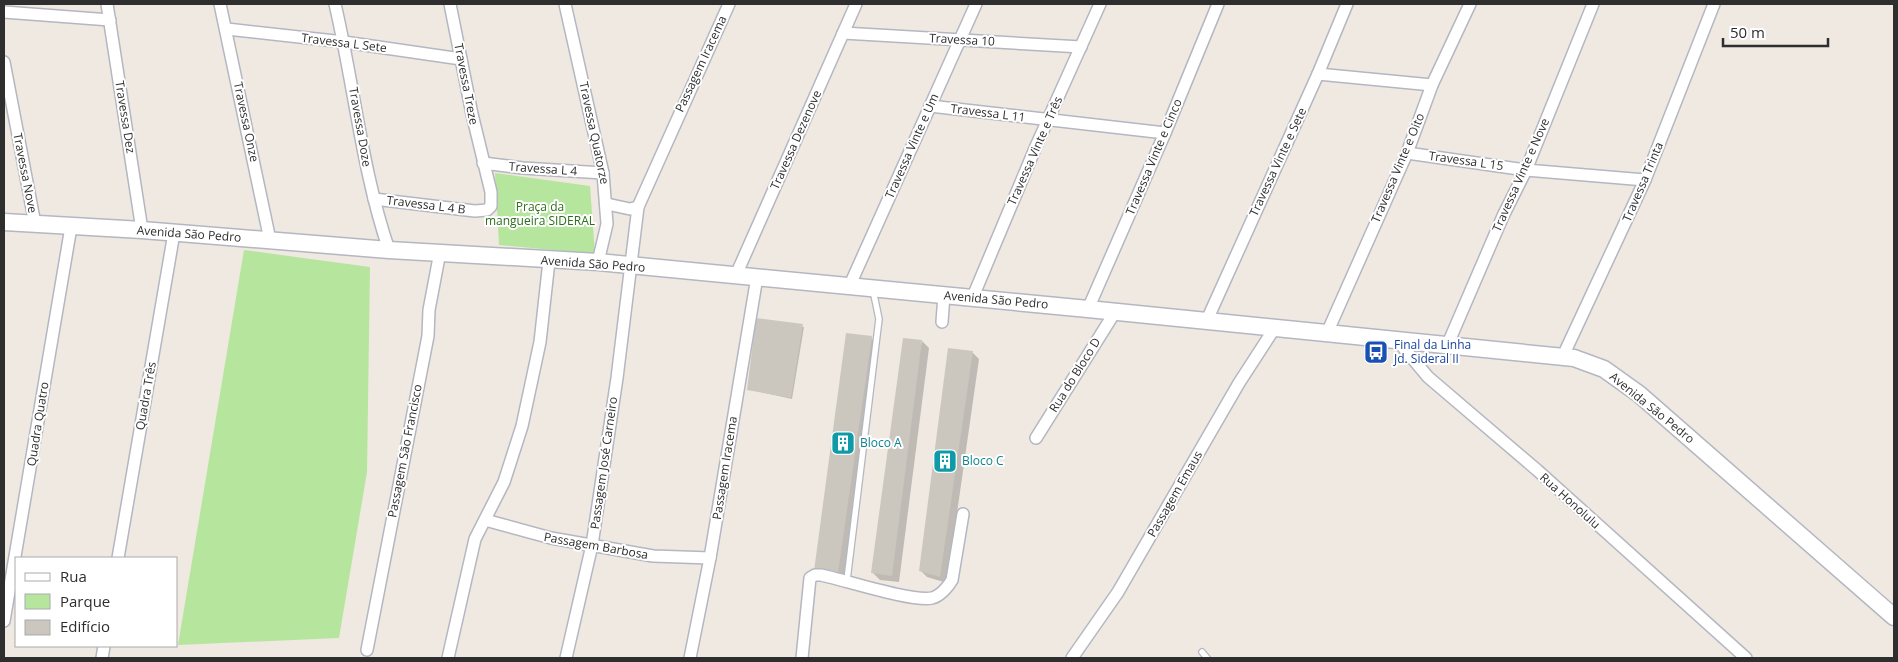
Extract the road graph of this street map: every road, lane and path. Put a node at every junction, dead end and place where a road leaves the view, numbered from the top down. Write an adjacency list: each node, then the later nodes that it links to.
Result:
1 (107, 4): 16 (street, Travessa Dez)
2 (220, 4): 17 (street, Travessa Onze)
3 (335, 4): 20 (street, Travessa Doze)
4 (450, 4): 22 (street, Travessa Treze)
5 (565, 4): 33 (street, Travessa Quatorze)
6 (729, 4): 37 (street, Passagem Iracema)
7 (856, 4): 18 (street, Travessa Dezenove)
8 (976, 4): 19 (street, Travessa Vinte e Um)
9 (1100, 4): 21 (street, Travessa Vinte e Três)
10 (1218, 4): 29 (street, Travessa Vinte e Cinco)
11 (1347, 4): 24 (street, Travessa Vinte e Sete)
12 (1470, 4): 25 (street, Travessa Vinte e Oito)
13 (1593, 4): 32 (street, Travessa Vinte e Nove)
14 (1714, 4): 34 (street, Travessa Trinta)
15 (4, 12): 16 (street)
16 (110, 20): 41 (street, Travessa Dez)
17 (226, 30): 20 (street, Travessa L Sete); 43 (street, Travessa Onze)
18 (843, 33): 19 (street, Travessa 10); 49 (street, Travessa Dezenove)
19 (960, 40): 21 (street, Travessa 10); 27 (street, Travessa Vinte e Um)
20 (344, 42): 22 (street, Travessa L Sete); 35 (street, Travessa Doze)
21 (1081, 46): 28 (street, Travessa Vinte e Três)
22 (461, 59): 31 (street, Travessa Treze)
23 (4, 62): 26 (street, Travessa Nove)
24 (1318, 74): 25 (street); 57 (street, Travessa Vinte e Sete)
25 (1432, 85): 30 (street, Travessa Vinte e Oito)
26 (7, 97): 39 (street, Travessa Nove)
27 (930, 106): 28 (street, Travessa L 11); 51 (street, Travessa Vinte e Um)
28 (1048, 120): 29 (street, Travessa L 11); 54 (street, Travessa Vinte e Três)
29 (1165, 133): 55 (street, Travessa Vinte e Cinco)
30 (1407, 153): 32 (street, Travessa L 15); 60 (street, Travessa Vinte e Oito)
31 (483, 163): 33 (street, Travessa L 4); 35 (street, Travessa L 4 B)
32 (1526, 170): 34 (street, Travessa L 15); 62 (street, Travessa Vinte e Nove)
33 (603, 173): 36 (street, Travessa Quatorze)
34 (1645, 180): 63 (street, Travessa Trinta)
35 (374, 198): 44 (street, Travessa Doze)
36 (607, 204): 37 (street); 47 (street, Travessa Quatorze)
37 (638, 207): 48 (street, Passagem Iracema)
38 (4, 222): 39 (main road, Avenida São Pedro)
39 (35, 224): 40 (main road, Avenida São Pedro)
40 (71, 227): 41 (main road, Avenida São Pedro); 72 (street, Quadra Quatro)
41 (142, 230): 42 (main road, Avenida São Pedro)
42 (174, 234): 43 (main road, Avenida São Pedro); 68 (street, Quadra Três)
43 (270, 240): 44 (main road, Avenida São Pedro)
44 (389, 250): 45 (main road, Avenida São Pedro)
45 (440, 252): 46 (main road, Avenida São Pedro); 73 (street, Passagem São Francisco)
46 (548, 261): 47 (main road, Avenida São Pedro); 66 (street)
47 (598, 262): 48 (main road, Avenida São Pedro)
48 (629, 266): 49 (main road, Avenida São Pedro); 67 (street, Passagem José Carneiro)
49 (736, 275): 50 (main road, Avenida São Pedro)
50 (757, 277): 51 (main road, Avenida São Pedro); 69 (street, Passagem Iracema)
51 (849, 288): 52 (main road, Avenida São Pedro)
52 (873, 289): 53 (main road, Avenida São Pedro); 70 (lane)
53 (944, 296): 54 (main road, Avenida São Pedro); 58 (street)
54 (972, 298): 55 (main road, Avenida São Pedro)
55 (1088, 309): 56 (main road, Avenida São Pedro)
56 (1115, 312): 57 (main road, Avenida São Pedro); 64 (street, Rua do Bloco D)
57 (1207, 320): 59 (main road, Avenida São Pedro)
58 (942, 322)
59 (1274, 328): 60 (main road, Avenida São Pedro); 79 (street, Passagem Emaus)
60 (1327, 333): 61 (main road, Avenida São Pedro)
61 (1397, 340): 62 (main road, Avenida São Pedro); 81 (street, Rua Honolulu)
62 (1448, 346): 63 (main road, Avenida São Pedro)
63 (1563, 356): 71 (main road, Avenida São Pedro)
64 (1036, 438)
65 (962, 514): 70 (street)
66 (485, 520): 67 (street, Passagem Barbosa); 75 (street)
67 (592, 546): 69 (street, Passagem Barbosa); 76 (street, Passagem José Carneiro)
68 (118, 557)
69 (710, 558): 77 (street, Passagem Iracema)
70 (847, 580): 78 (street)
71 (1894, 617)
72 (4, 621)
73 (367, 650)
74 (1202, 652): 80 (lane)
75 (448, 658)
76 (566, 658)
77 (690, 658)
78 (802, 658)
79 (1072, 658)
80 (1207, 658)
81 (1746, 658)

